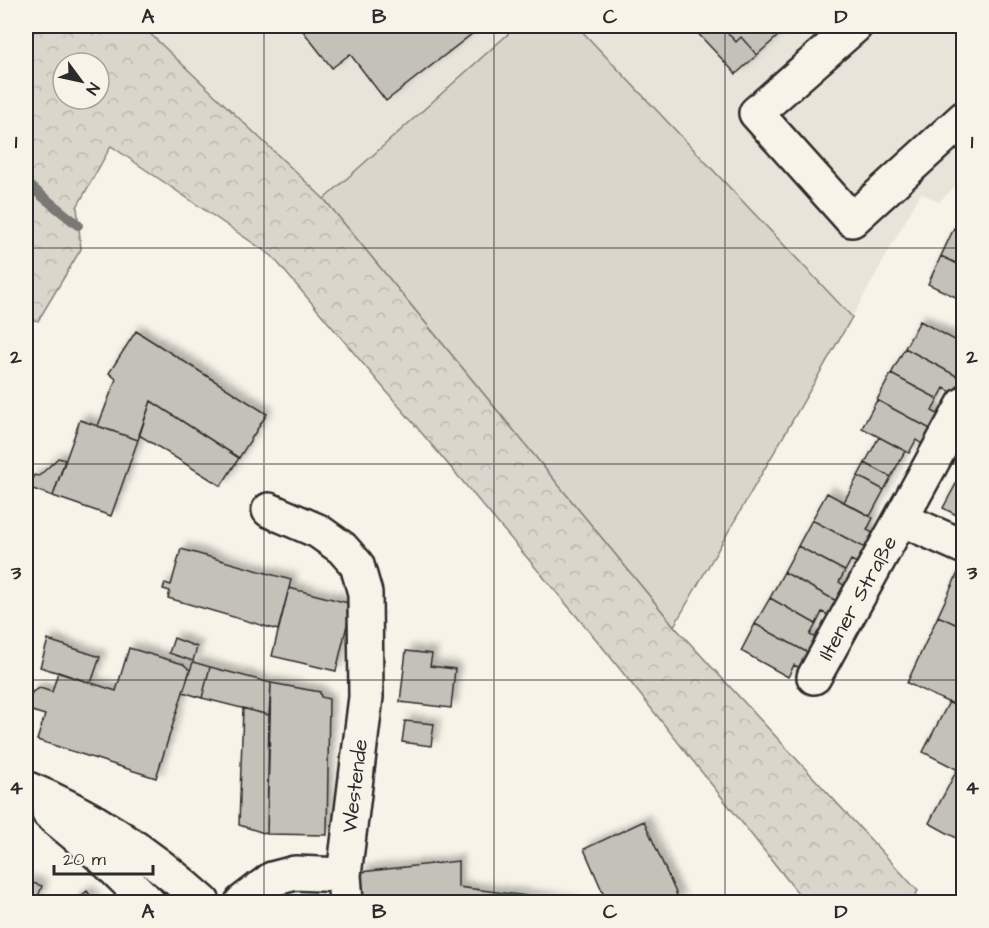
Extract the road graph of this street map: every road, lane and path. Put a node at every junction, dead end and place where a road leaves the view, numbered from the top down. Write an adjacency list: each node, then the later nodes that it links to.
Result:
1 (855, 26): 2 (main road)
2 (963, 118)
3 (963, 404): 5 (main road, Iltener Straße)
4 (269, 510): 10 (main road, Westende)
5 (901, 519): 6 (main road, Iltener Straße); 7 (main road, Iltener Straße)
6 (963, 547)
7 (814, 677)
8 (26, 788): 12 (main road)
9 (26, 796): 11 (main road)
10 (345, 889): 13 (main road, Westende)
11 (148, 903)
12 (203, 903)
13 (242, 903)

